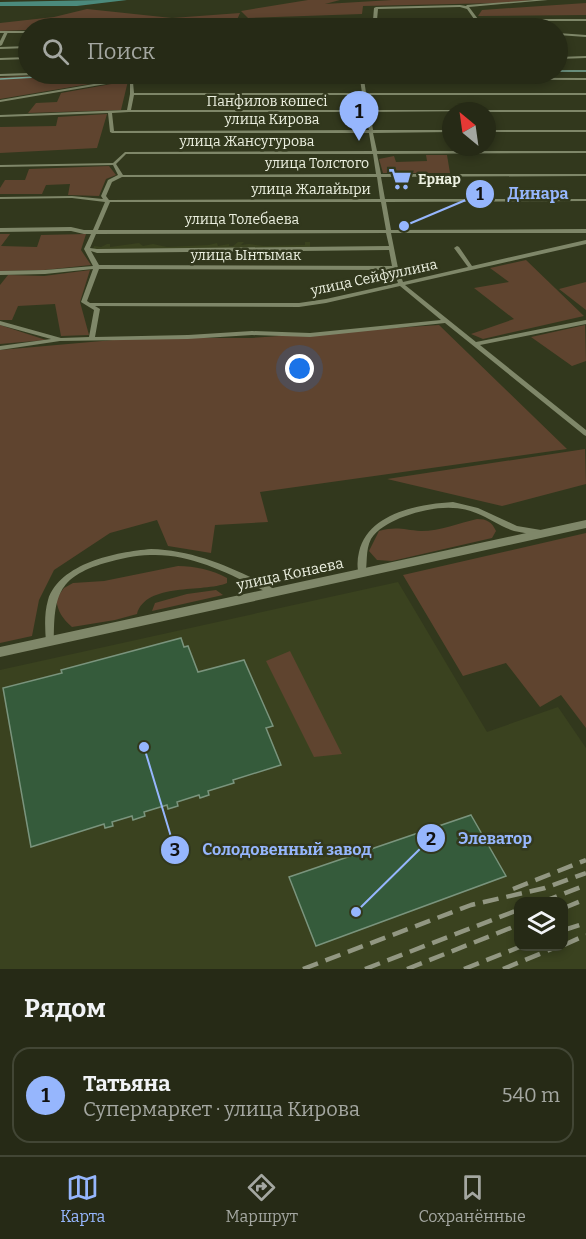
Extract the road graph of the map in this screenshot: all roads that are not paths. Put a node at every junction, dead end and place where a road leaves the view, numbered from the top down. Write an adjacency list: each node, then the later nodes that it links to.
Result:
1 (546, 0): 2 (street)
2 (468, 8): 3 (street); 4 (street)
3 (377, 18)
4 (476, 18)
5 (568, 20): 6 (street)
6 (586, 20)
7 (3, 32): 10 (street)
8 (568, 35): 9 (street)
9 (586, 36)
10 (0, 46): 11 (street)
11 (18, 47)
12 (586, 57): 14 (street)
13 (18, 58): 15 (street)
14 (568, 58)
15 (0, 59)
16 (0, 75): 17 (street)
17 (18, 75)
18 (568, 79): 19 (street)
19 (586, 79)
20 (100, 84): 26 (street)
21 (131, 84): 24 (street)
22 (363, 84): 23 (street)
23 (364, 93): 24 (street); 25 (street); 28 (street)
24 (132, 94): 27 (street)
25 (586, 94)
26 (0, 101)
27 (129, 111): 28 (street, Панфилов көшесі); 30 (street, Панфилов көшесі)
28 (368, 111): 29 (street, Панфилов көшесі); 32 (street)
29 (586, 111)
30 (110, 112): 31 (street, Панфилов көшесі); 32 (street, улица Кирова)
31 (0, 116)
32 (371, 131): 33 (street, улица Кирова); 36 (street)
33 (442, 131)
34 (496, 131): 35 (street)
35 (586, 131)
36 (375, 152): 37 (street, улица Жансугурова); 38 (street, улица Жансугурова); 40 (street)
37 (586, 152)
38 (114, 164): 39 (street); 42 (street)
39 (0, 166)
40 (379, 175): 41 (street, улица Толстого); 42 (street, улица Толстого); 46 (street)
41 (586, 175)
42 (121, 176): 45 (street)
43 (0, 198): 45 (street, улица Жалайыри)
44 (586, 200): 46 (street, улица Жалайыри)
45 (108, 201): 46 (street, улица Жалайыри); 48 (street)
46 (383, 201): 49 (street)
47 (0, 230): 48 (street, улица Толебаева)
48 (95, 231): 49 (street, улица Толебаева); 54 (street)
49 (388, 231): 50 (street, улица Толебаева); 52 (street)
50 (586, 231)
51 (586, 242): 57 (street, улица Сейфуллина)
52 (392, 248): 54 (street); 56 (street)
53 (457, 248): 57 (street)
54 (87, 249): 55 (street)
55 (97, 267): 56 (street, улица Ынтымак); 58 (street, улица Ынтымак); 60 (street)
56 (395, 268): 59 (street)
57 (471, 268): 59 (street, улица Сейфуллина)
58 (0, 273)
59 (401, 284): 60 (street, улица Сейфуллина); 61 (street)
60 (91, 304): 64 (street)
61 (447, 321): 64 (street); 66 (street)
62 (586, 322): 66 (street)
63 (0, 323): 65 (street)
64 (92, 339): 65 (street)
65 (61, 340): 67 (street)
66 (476, 344): 68 (street)
67 (0, 348)
68 (586, 434)
69 (586, 524): 70 (main road, улица Конаева)
70 (543, 534): 71 (main road, улица Конаева); 71 (street)
71 (362, 573): 72 (main road, улица Конаева)
72 (274, 592): 73 (main road, улица Конаева); 73 (street)
73 (50, 642): 74 (main road, улица Конаева)
74 (0, 652)

